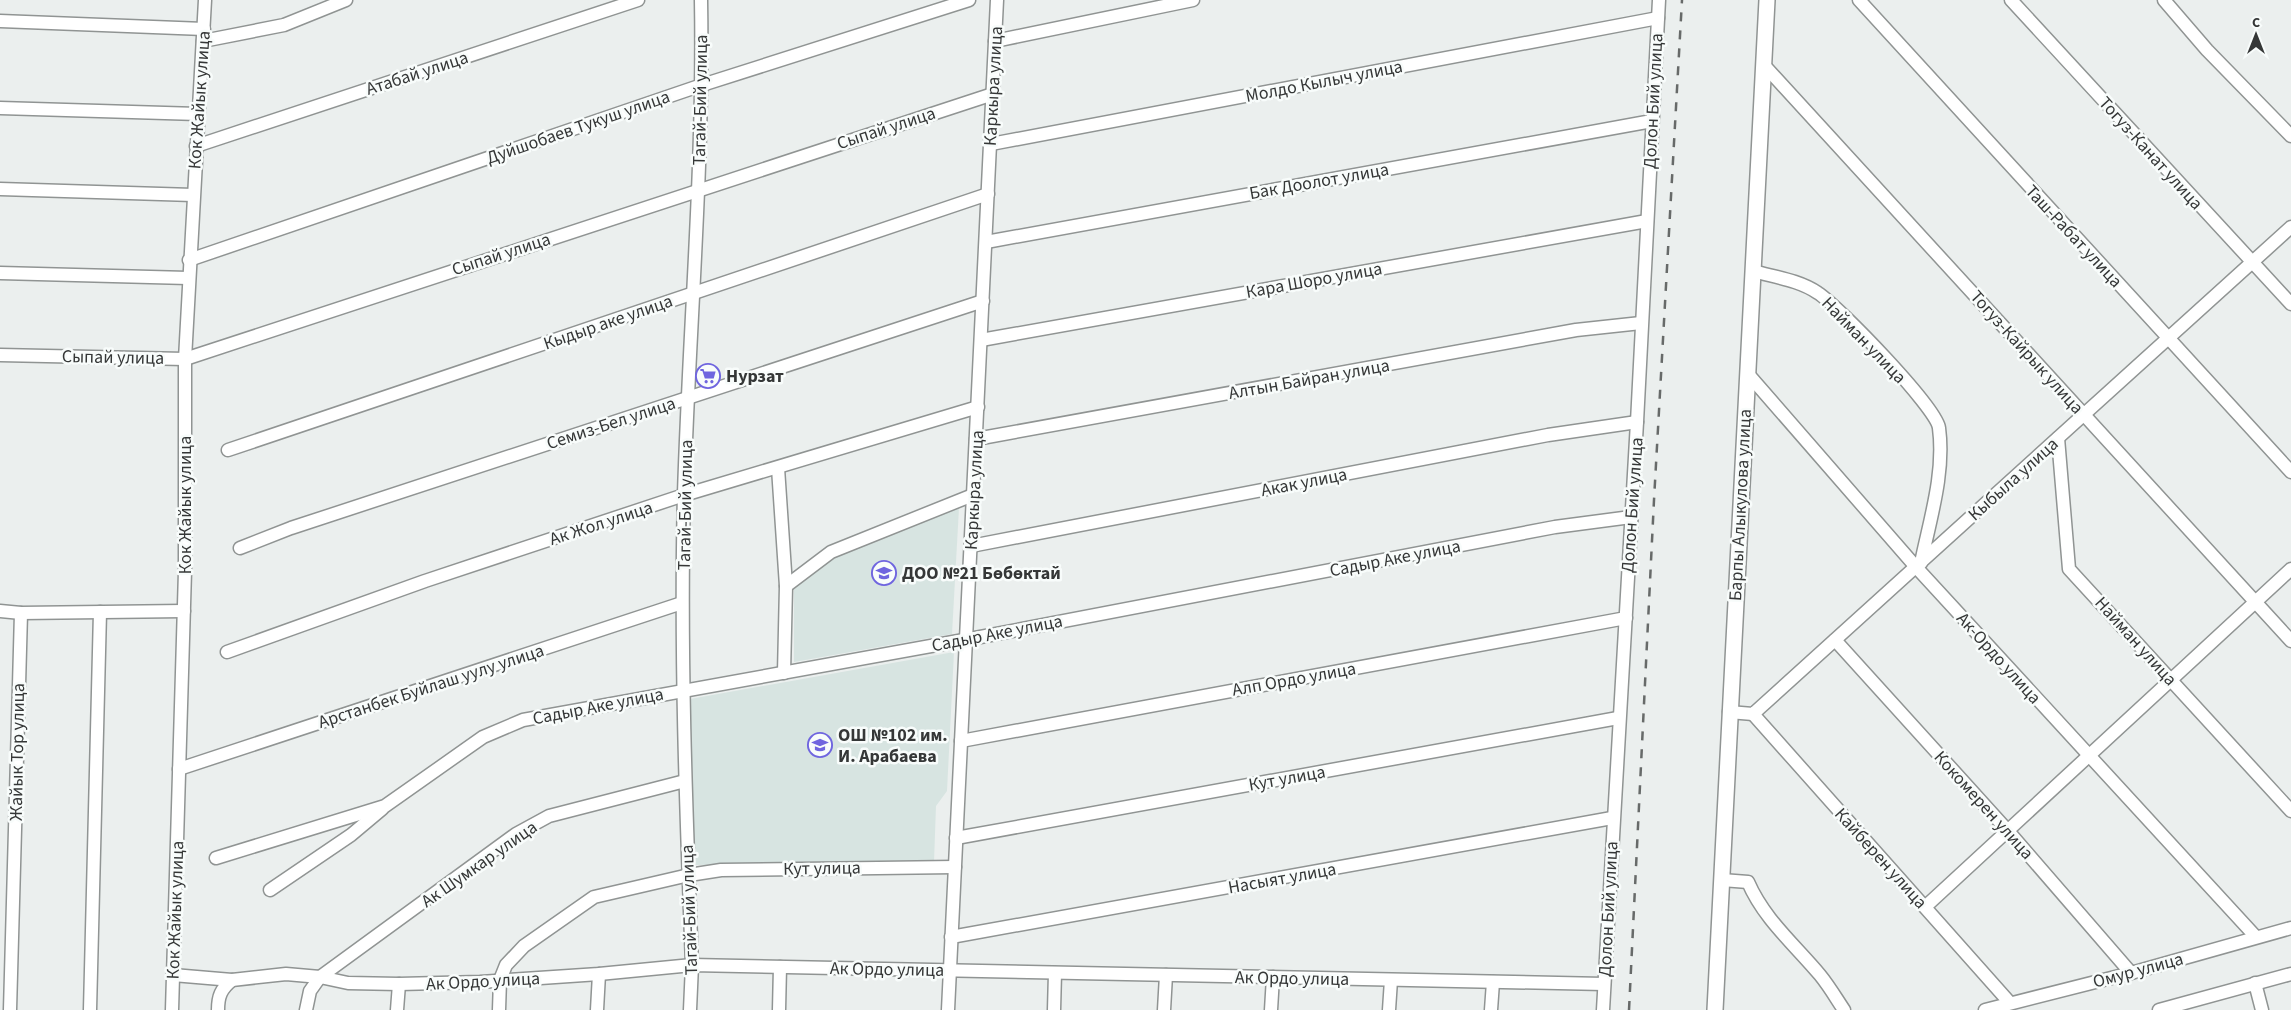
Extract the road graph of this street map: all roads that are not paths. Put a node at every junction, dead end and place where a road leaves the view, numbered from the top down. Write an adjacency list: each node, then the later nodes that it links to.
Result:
1 (205, 0): 15 (street, Кок Жайык улица)
2 (346, 0): 15 (street)
3 (638, 0): 25 (street, Атабай улица)
4 (701, 0): 18 (street, Тагай-Бий улица)
5 (969, 0): 18 (street, Дуйшобаев Тукуш улица)
6 (997, 0): 16 (street, Каркыра улица)
7 (1193, 0): 16 (street)
8 (1659, 0): 13 (street, Долон Бий улица)
9 (1767, 0): 17 (main road, Барпы Алыкулова улица)
10 (1859, 0): 42 (street, Таш-Рабат улица)
11 (2011, 0): 34 (street, Тогуз-Канат улица)
12 (2164, 0): 23 (street)
13 (1658, 18): 22 (street, Долон Бий улица); 24 (street, Молдо Кылыч улица)
14 (0, 21): 15 (street)
15 (204, 35): 21 (street, Кок Жайык улица)
16 (996, 41): 19 (street, Каркыра улица)
17 (1763, 64): 35 (main road, Барпы Алыкулова улица); 49 (street, Тогуз-Кайрык улица)
18 (702, 85): 27 (street, Тагай-Бий улица); 33 (street, Дуйшобаев Тукуш улица)
19 (993, 94): 24 (street, Каркыра улица); 27 (street, Сыпай улица)
20 (0, 108): 21 (street)
21 (198, 114): 25 (street, Кок Жайык улица)
22 (1652, 121): 30 (street, Долон Бий улица); 32 (street, Бак Доолот улица)
23 (2291, 136)
24 (991, 144): 28 (street, Каркыра улица)
25 (196, 146): 29 (street, Кок Жайык улица)
26 (0, 189): 29 (street)
27 (699, 189): 38 (street, Тагай-Бий улица); 45 (street, Сыпай улица)
28 (988, 194): 32 (street, Каркыра улица); 38 (street, Кыдыр аке улица)
29 (193, 195): 33 (street, Кок Жайык улица)
30 (1646, 220): 41 (street, Долон Бий улица); 43 (street, Кара Шоро улица)
31 (2291, 227): 34 (street, Кыбыла улица)
32 (986, 242): 39 (street, Каркыра улица)
33 (189, 260): 37 (street, Кок Жайык улица)
34 (2251, 263): 40 (street, Тогуз-Канат улица); 42 (street, Кыбыла улица)
35 (1753, 271): 46 (main road, Барпы Алыкулова улица); 61 (street, Найман улица)
36 (0, 273): 37 (street)
37 (188, 278): 45 (street, Кок Жайык улица)
38 (693, 293): 47 (street, Тагай-Бий улица); 53 (street, Кыдыр аке улица)
39 (983, 301): 43 (street, Каркыра улица); 47 (street, Семиз-Бел улица)
40 (2291, 304)
41 (1641, 323): 50 (street, Долон Бий улица); 52 (street, Алтын Байран улица)
42 (2168, 338): 49 (street, Кыбыла улица); 55 (street, Таш-Рабат улица)
43 (981, 340): 48 (street, Каркыра улица)
44 (0, 355): 45 (street, Сыпай улица)
45 (185, 359): 67 (street, Кок Жайык улица)
46 (1748, 374): 61 (street, Ак-Ордо улица); 78 (main road, Барпы Алыкулова улица)
47 (688, 397): 56 (street, Тагай-Бий улица); 60 (street, Семиз-Бел улица)
48 (978, 407): 52 (street, Каркыра улица); 54 (street, Ак Жол улица)
49 (2084, 415): 51 (street, Кыбыла улица); 64 (street, Тогуз-Кайрык улица)
50 (1638, 422): 58 (street, Долон Бий улица); 59 (street, Акак улица)
51 (2058, 438): 61 (street, Кыбыла улица); 76 (street, Найман улица)
52 (976, 439): 57 (street, Каркыра улица)
53 (228, 450)
54 (778, 468): 56 (street, Ак Жол улица); 63 (street)
55 (2291, 472)
56 (684, 495): 65 (street, Тагай-Бий улица); 74 (street, Ак Жол улица)
57 (973, 495): 59 (street, Каркыра улица); 63 (street)
58 (1631, 516): 70 (street, Долон Бий улица); 71 (street, Садыр Аке улица)
59 (971, 546): 71 (street, Каркыра улица)
60 (240, 548)
61 (1918, 565): 72 (street, Кыбыла улица); 82 (street, Ак-Ордо улица)
62 (2291, 569): 64 (street)
63 (786, 586): 75 (street)
64 (2256, 602): 73 (street, Тогуз-Кайрык улица); 76 (street)
65 (682, 603): 77 (street, Тагай-Бий улица); 83 (street, Арстанбек Буйлаш уулу улица)
66 (0, 611): 69 (street)
67 (184, 611): 68 (street); 83 (street, Кок Жайык улица)
68 (100, 612): 69 (street); 119 (street)
69 (21, 613): 118 (street, Жайык Тор улица)
70 (1626, 618): 80 (street, Долон Бий улица); 81 (street, Алп Ордо улица)
71 (967, 639): 75 (street, Садыр Аке улица); 81 (street, Каркыра улица)
72 (1835, 640): 79 (street, Кыбыла улица); 88 (street, Кокомерен улица)
73 (2291, 641)
74 (228, 652)
75 (784, 673): 77 (street, Садыр Аке улица)
76 (2170, 680): 82 (street); 86 (street, Найман улица)
77 (682, 690): 84 (street, Тагай-Бий улица); 85 (street, Садыр Аке улица)
78 (1729, 712): 79 (street); 93 (main road, Барпы Алыкулова улица)
79 (1753, 714): 95 (street, Кайберен улица)
80 (1618, 718): 87 (street, Долон Бий улица); 89 (street, Кут улица)
81 (961, 741): 89 (street, Каркыра улица)
82 (2087, 756): 88 (street); 98 (street, Ак-Ордо улица)
83 (179, 769): 106 (street, Кок Жайык улица)
84 (685, 781): 92 (street, Тагай-Бий улица); 108 (street, Ак Шумкар улица)
85 (385, 806): 90 (street, Садыр Аке улица); 94 (street, Садыр Аке улица)
86 (2291, 811)
87 (1612, 818): 97 (street, Насыят улица); 116 (street, Долон Бий улица)
88 (2008, 831): 95 (street); 103 (street, Кокомерен улица)
89 (956, 838): 91 (street, Каркыра улица)
90 (216, 858)
91 (955, 867): 92 (street, Кут улица); 97 (street, Каркыра улица)
92 (689, 875): 99 (street, Тагай-Бий улица); 111 (street, Кут улица)
93 (1722, 880): 135 (main road, Барпы Алыкулова улица); 136 (street)
94 (270, 890)
95 (1925, 908): 117 (street, Кайберен улица)
96 (2291, 928): 98 (street, Омур улица)
97 (951, 937): 101 (street, Каркыра улица)
98 (2256, 937): 103 (street, Омур улица)
99 (692, 965): 100 (street, Ак Ордо улица); 104 (street, Ак Ордо улица); 126 (street, Тагай-Бий улица)
100 (780, 967): 101 (street, Ак Ордо улица); 127 (street)
101 (950, 970): 102 (street, Ак Ордо улица); 128 (street, Каркыра улица)
102 (1056, 973): 107 (street, Ак Ордо улица); 129 (street)
103 (2131, 973): 117 (street, Омур улица)
104 (599, 974): 111 (street, Ак Ордо улица); 125 (street)
105 (2291, 974): 114 (street)
106 (173, 975): 110 (street, Ак Ордо улица); 120 (street, Кок Жайык улица)
107 (1166, 975): 109 (street, Ак Ордо улица); 130 (street)
108 (320, 977): 110 (street, Ак Ордо улица); 115 (street, Ак Ордо улица); 122 (street)
109 (1273, 977): 112 (street, Ак Ордо улица); 131 (street)
110 (232, 980): 121 (street)
111 (500, 980): 115 (street, Ак Ордо улица); 124 (street)
112 (1391, 980): 113 (street, Ак Ордо улица); 132 (street)
113 (1492, 982): 116 (street, Ак Ордо улица); 133 (street)
114 (2255, 983): 138 (street); 139 (street)
115 (398, 984): 123 (street)
116 (1604, 984): 134 (street, Долон Бий улица)
117 (2010, 1003): 137 (street, Омур улица)
118 (10, 1010)
119 (90, 1010)
120 (172, 1010)
121 (218, 1010)
122 (306, 1010)
123 (397, 1010)
124 (499, 1010)
125 (597, 1010)
126 (690, 1010)
127 (779, 1010)
128 (948, 1010)
129 (1054, 1010)
130 (1164, 1010)
131 (1271, 1010)
132 (1389, 1010)
133 (1491, 1010)
134 (1603, 1010)
135 (1715, 1010)
136 (1844, 1010)
137 (1985, 1010)
138 (2158, 1010)
139 (2262, 1010)

